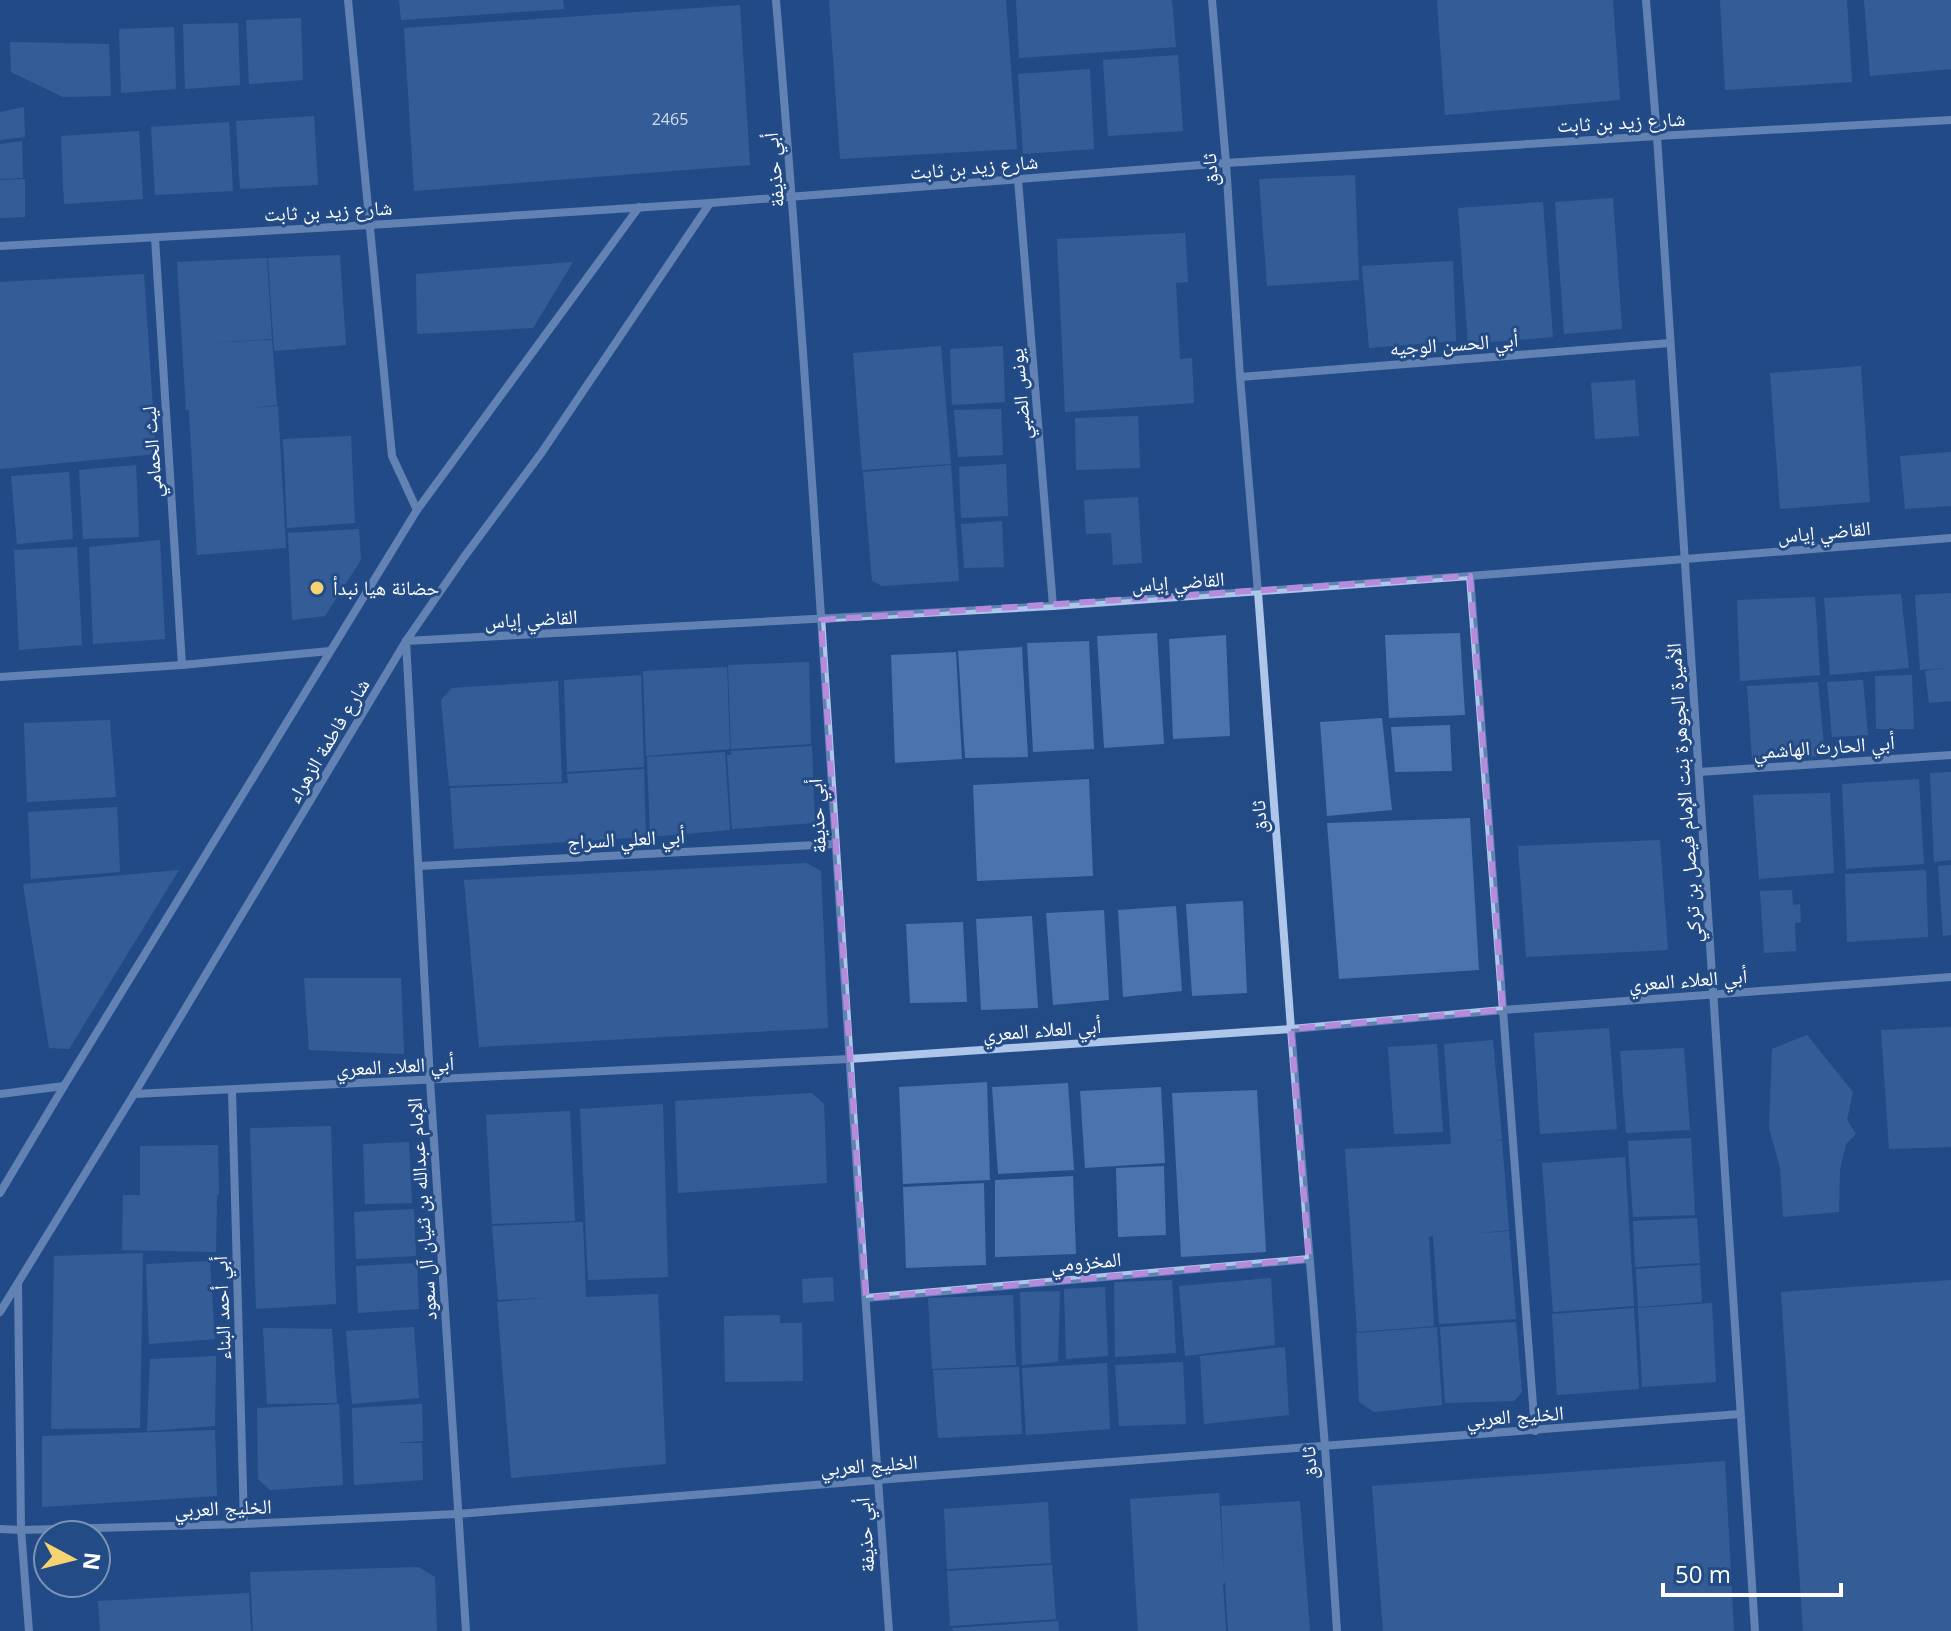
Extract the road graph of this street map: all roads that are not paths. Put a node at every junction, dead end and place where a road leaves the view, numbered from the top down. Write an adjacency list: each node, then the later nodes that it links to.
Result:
1 (348, 0): 12 (street)
2 (776, 0): 9 (street, أبي حذيفة)
3 (1212, 0): 7 (street, ثادق)
4 (1646, 0): 6 (street, الأميرة الجوهرة بنت الإمام فيصل بن تركي)
5 (1951, 120): 6 (street, شارع زيد بن ثابت)
6 (1657, 136): 7 (street, شارع زيد بن ثابت); 15 (street, الأميرة الجوهرة بنت الإمام فيصل بن تركي)
7 (1226, 163): 8 (street, شارع زيد بن ثابت); 16 (street, ثادق)
8 (1018, 179): 9 (street, شارع زيد بن ثابت); 22 (street, يونس الضبي)
9 (793, 197): 10 (street, شارع زيد بن ثابت); 23 (street, أبي حذيفة)
10 (710, 203): 11 (street, شارع زيد بن ثابت); 24 (street, شارع فاطمة الزهراء)
11 (639, 207): 12 (street, شارع زيد بن ثابت); 17 (street)
12 (370, 225): 13 (street, شارع زيد بن ثابت); 17 (street)
13 (155, 238): 14 (street, شارع زيد بن ثابت); 26 (street, ليث الحمامي)
14 (0, 246)
15 (1670, 343): 16 (street, أبي الحسن الوجيه); 19 (street, الأميرة الجوهرة بنت الإمام فيصل بن تركي)
16 (1240, 377): 21 (street, ثادق)
17 (417, 510): 25 (street)
18 (1951, 538): 19 (street, القاضي إياس)
19 (1684, 559): 20 (street, القاضي إياس); 29 (street, الأميرة الجوهرة بنت الإمام فيصل بن تركي)
20 (1470, 576): 21 (street, القاضي إياس); 34 (street)
21 (1258, 592): 22 (street, القاضي إياس); 35 (street, ثادق)
22 (1053, 606): 23 (street, القاضي إياس)
23 (821, 620): 24 (street, القاضي إياس); 30 (street, أبي حذيفة)
24 (406, 641): 31 (street, الإمام عبدالله بن ثنيان آل سعود); 41 (street, شارع فاطمة الزهراء)
25 (330, 651): 26 (street); 38 (street)
26 (182, 665): 27 (street)
27 (0, 677)
28 (1951, 755): 29 (street, أبي الحارث الهاشمي)
29 (1699, 772): 33 (street, الأميرة الجوهرة بنت الإمام فيصل بن تركي)
30 (835, 844): 31 (street, أبي العلي السراج); 36 (street, أبي حذيفة)
31 (419, 866): 37 (street, الإمام عبدالله بن ثنيان آل سعود)
32 (1951, 977): 33 (street, أبي العلاء المعري)
33 (1713, 994): 34 (street, أبي العلاء المعري); 47 (street, الأميرة الجوهرة بنت الإمام فيصل بن تركي)
34 (1503, 1010): 35 (street, أبي العلاء المعري); 48 (street)
35 (1291, 1029): 36 (street, أبي العلاء المعري); 43 (street, ثادق)
36 (849, 1059): 37 (street, أبي العلاء المعري); 45 (street, أبي حذيفة)
37 (430, 1080): 39 (street, أبي العلاء المعري); 51 (street, الإمام عبدالله بن ثنيان آل سعود)
38 (64, 1086): 40 (street); 42 (street)
39 (232, 1091): 41 (street, أبي العلاء المعري); 52 (street, أبي أحمد البناء)
40 (0, 1094)
41 (134, 1094): 44 (street, شارع فاطمة الزهراء)
42 (0, 1193)
43 (1309, 1259): 45 (street, المخزومي); 49 (street, ثادق)
44 (18, 1284): 46 (street, شارع فاطمة الزهراء); 54 (street)
45 (866, 1298): 50 (street, أبي حذيفة)
46 (0, 1312)
47 (1740, 1414): 48 (street, الخليج العربي); 59 (street, الأميرة الجوهرة بنت الإمام فيصل بن تركي)
48 (1535, 1431): 49 (street, الخليج العربي)
49 (1325, 1447): 50 (street, الخليج العربي); 58 (street, ثادق)
50 (877, 1480): 51 (street, الخليج العربي); 57 (street, أبي حذيفة)
51 (457, 1514): 52 (street, الخليج العربي); 56 (street, الإمام عبدالله بن ثنيان آل سعود)
52 (244, 1524): 54 (street, الخليج العربي)
53 (0, 1529): 54 (street, الخليج العربي)
54 (21, 1530): 55 (street)
55 (29, 1631)
56 (466, 1631)
57 (889, 1631)
58 (1337, 1631)
59 (1755, 1631)

